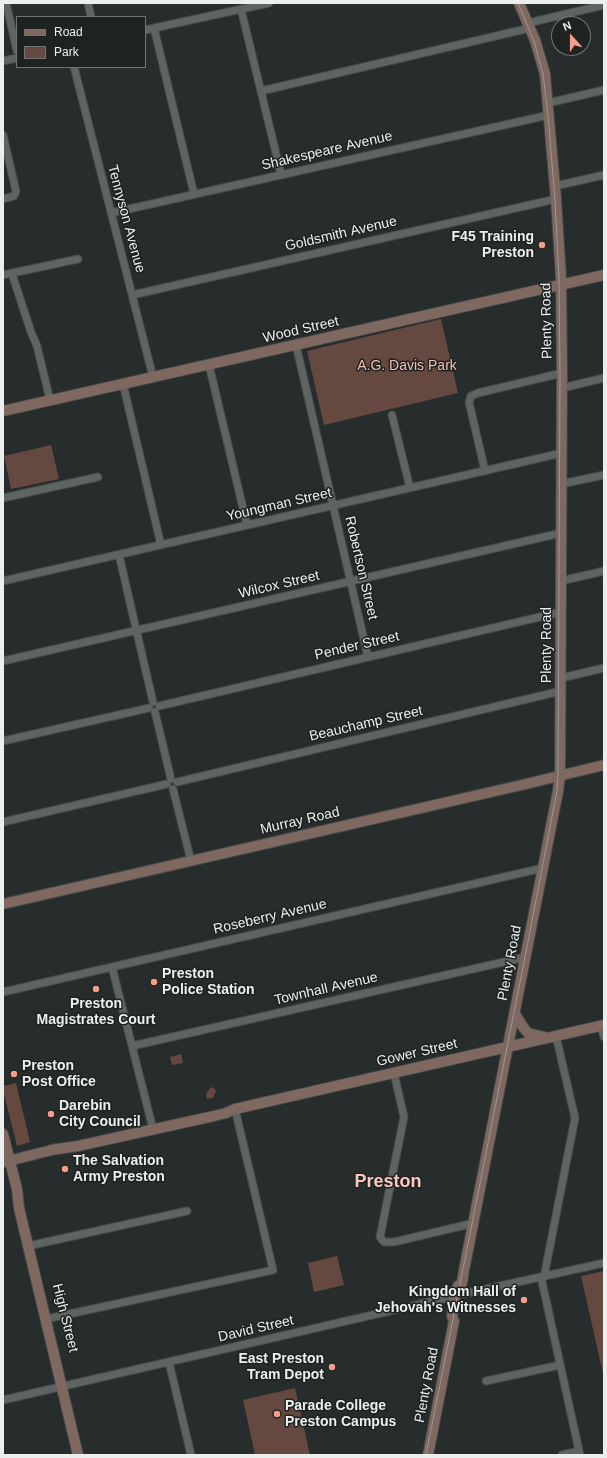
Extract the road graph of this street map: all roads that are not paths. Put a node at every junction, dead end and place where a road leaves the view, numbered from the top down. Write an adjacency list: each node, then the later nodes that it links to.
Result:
1 (6, 3): 12 (street)
2 (88, 3): 8 (street)
3 (269, 3): 5 (street)
4 (519, 3): 9 (main road, Plenty Road)
5 (253, 5): 7 (street)
6 (604, 5): 9 (street)
7 (241, 9): 10 (street); 17 (street)
8 (91, 16)
9 (529, 26): 17 (street); 18 (main road, Plenty Road)
10 (154, 28): 11 (street); 24 (street)
11 (146, 30)
12 (16, 47)
13 (16, 58): 14 (street)
14 (3, 61)
15 (74, 68): 27 (street, Tennyson Avenue)
16 (604, 90): 18 (street)
17 (262, 91): 21 (street)
18 (548, 103): 19 (main road, Plenty Road)
19 (549, 115): 21 (street, Shakespeare Avenue); 23 (main road, Plenty Road)
20 (3, 135): 25 (street)
21 (281, 174): 24 (street, Shakespeare Avenue)
22 (604, 175): 23 (street)
23 (555, 186): 26 (main road, Plenty Road)
24 (194, 194): 27 (street, Shakespeare Avenue)
25 (3, 199)
26 (556, 199): 32 (main road, Plenty Road); 33 (street, Goldsmith Avenue)
27 (111, 213): 33 (street, Tennyson Avenue)
28 (78, 259): 29 (street)
29 (12, 274): 31 (street); 41 (street)
30 (604, 275): 32 (main road, Wood Street)
31 (3, 276)
32 (561, 285): 34 (main road, Wood Street); 36 (main road, Plenty Road)
33 (132, 295): 37 (street, Tennyson Avenue)
34 (296, 345): 35 (main road, Wood Street); 51 (street, Robertson Street)
35 (209, 364): 37 (main road, Wood Street); 52 (street)
36 (562, 374): 40 (main road, Plenty Road); 45 (street)
37 (153, 377): 39 (main road, Wood Street)
38 (604, 378): 40 (street)
39 (123, 384): 41 (main road, Wood Street); 54 (street)
40 (562, 388): 44 (main road, Plenty Road)
41 (50, 400): 42 (main road, Wood Street)
42 (3, 411)
43 (392, 415): 49 (street)
44 (562, 453): 45 (street, Youngman Street); 48 (main road, Plenty Road)
45 (485, 471): 49 (street, Youngman Street)
46 (604, 475): 48 (street)
47 (98, 477): 50 (street)
48 (561, 484): 53 (main road, Plenty Road)
49 (410, 488): 51 (street, Youngman Street)
50 (3, 498)
51 (334, 506): 52 (street, Youngman Street); 59 (street, Robertson Street)
52 (247, 525): 54 (street, Youngman Street)
53 (561, 533): 58 (main road, Plenty Road); 59 (street, Wilcox Street)
54 (160, 545): 55 (street, Youngman Street)
55 (119, 555): 57 (street, Youngman Street); 61 (street)
56 (604, 571): 58 (street)
57 (3, 581)
58 (561, 581): 60 (main road, Plenty Road)
59 (351, 582): 61 (street, Wilcox Street); 62 (street, Robertson Street)
60 (561, 612): 62 (street, Pender Street); 65 (main road, Plenty Road)
61 (137, 631): 63 (street, Wilcox Street); 67 (street)
62 (368, 657): 67 (street, Pender Street)
63 (3, 661)
64 (604, 668): 65 (street)
65 (561, 678): 66 (main road, Plenty Road)
66 (561, 691): 70 (main road, Plenty Road); 71 (street, Beauchamp Street)
67 (154, 707): 68 (street, Pender Street); 71 (street)
68 (3, 741)
69 (604, 765): 70 (main road, Murray Road)
70 (560, 775): 73 (main road, Murray Road); 74 (main road, Plenty Road)
71 (172, 783): 72 (street, Beauchamp Street); 73 (street)
72 (3, 822)
73 (192, 861): 75 (main road, Murray Road)
74 (543, 868): 76 (main road, Plenty Road); 77 (street, Roseberry Avenue)
75 (3, 904)
76 (526, 957): 79 (main road, Plenty Road); 83 (street, Townhall Avenue)
77 (112, 967): 78 (street, Roseberry Avenue); 83 (street)
78 (3, 992)
79 (515, 1014): 81 (main road); 84 (main road, Plenty Road)
80 (603, 1025): 81 (main road, Gower Street); 82 (street)
81 (553, 1037): 84 (main road, Gower Street); 94 (street)
82 (604, 1037)
83 (132, 1046): 87 (street)
84 (508, 1047): 85 (main road, Gower Street); 91 (main road, Plenty Road)
85 (394, 1073): 86 (main road, Gower Street); 91 (street)
86 (235, 1109): 87 (main road, Gower Street); 96 (street)
87 (152, 1127): 89 (main road, Gower Street)
88 (3, 1134): 89 (main road, High Street)
89 (6, 1161): 92 (main road, High Street)
90 (187, 1211): 92 (street)
91 (474, 1223): 95 (main road, Plenty Road)
92 (30, 1246): 96 (main road, High Street)
93 (604, 1263): 94 (street, David Street)
94 (542, 1277): 95 (street, David Street); 98 (street)
95 (459, 1295): 97 (street, David Street); 106 (main road, Plenty Road)
96 (48, 1318): 100 (main road, High Street)
97 (169, 1362): 100 (street, David Street); 105 (street)
98 (560, 1365): 99 (street); 102 (street)
99 (486, 1381)
100 (64, 1386): 101 (street, David Street); 103 (main road, High Street); 104 (main road, High Street)
101 (3, 1400)
102 (580, 1453): 107 (street)
103 (78, 1455)
104 (83, 1455)
105 (191, 1455)
106 (428, 1455)
107 (562, 1455)

